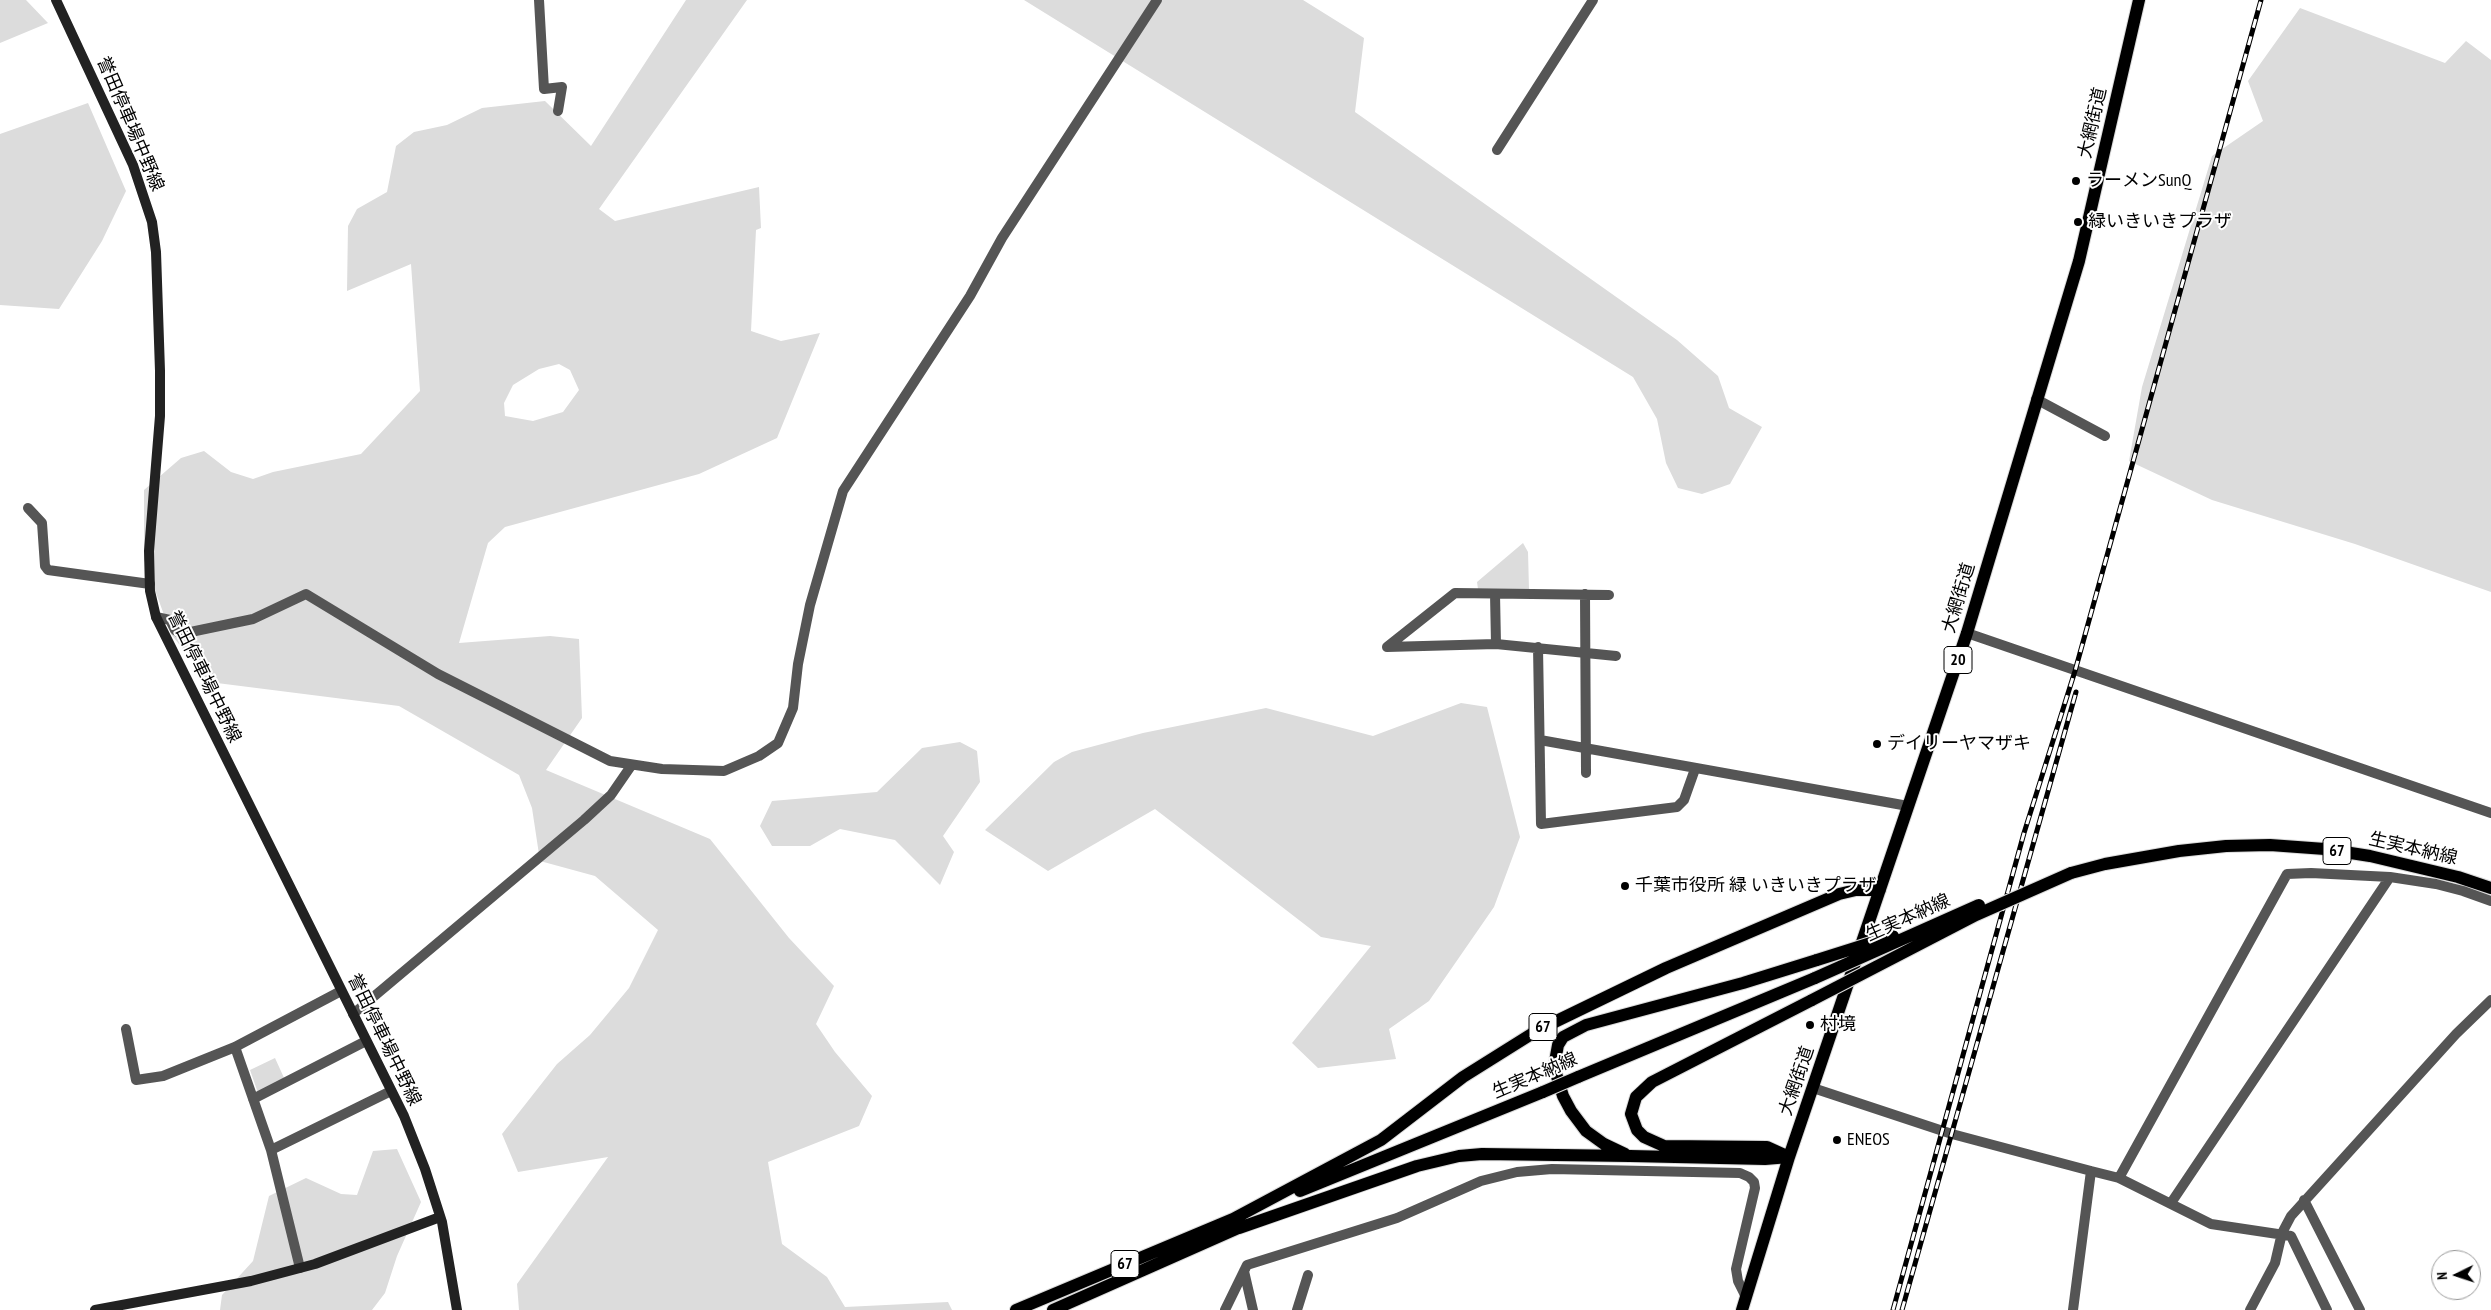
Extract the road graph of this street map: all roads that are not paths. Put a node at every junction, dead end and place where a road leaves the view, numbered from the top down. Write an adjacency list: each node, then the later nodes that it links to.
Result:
1 (56, 0): 11 (main road, 誉田停車場中野線)
2 (539, 0): 6 (street)
3 (1158, 0): 23 (street)
4 (1593, 0): 7 (street)
5 (2139, 0): 8 (main road, 大網街道 / 20)
6 (558, 111)
7 (1497, 150)
8 (2036, 399): 9 (street); 16 (main road, 大網街道 / 20)
9 (2105, 436)
10 (28, 508): 11 (street)
11 (150, 584): 15 (main road, 誉田停車場中野線)
12 (1495, 594): 13 (street); 17 (street); 17 (street)
13 (1585, 594): 14 (street); 19 (street)
14 (1609, 595)
15 (156, 617): 23 (street); 34 (main road, 誉田停車場中野線)
16 (1967, 633): 26 (main road, 大網街道 / 20); 27 (street)
17 (1496, 644): 18 (street)
18 (1538, 646): 19 (street); 21 (street)
19 (1586, 652): 20 (street); 22 (street)
20 (1616, 656)
21 (1540, 740): 22 (street); 24 (street)
22 (1588, 748): 24 (street); 25 (street)
23 (631, 766): 36 (street)
24 (1695, 769): 26 (street)
25 (1586, 773)
26 (1908, 806): 31 (main road, 大網街道 / 20)
27 (2491, 813)
28 (2071, 873): 30 (main road, 生実本納線 / 67); 33 (main road, 生実本納線 / 67, bridge); 45 (main road, bridge)
29 (2390, 877): 32 (street); 47 (street); 49 (street)
30 (2491, 888)
31 (1880, 890): 40 (main road, 大網街道 / 20); 51 (main road, 67)
32 (2491, 901)
33 (1936, 924): 44 (main road, 67, bridge); 51 (main road, 生実本納線 / 67, bridge)
34 (341, 991): 36 (main road, 誉田停車場中野線); 39 (street)
35 (2491, 1000): 48 (street)
36 (353, 1014): 38 (main road, 誉田停車場中野線)
37 (126, 1030): 39 (street)
38 (366, 1041): 41 (main road, 誉田停車場中野線); 42 (street)
39 (235, 1047): 42 (street)
40 (1813, 1088): 45 (main road, 大網街道 / 20); 46 (street)
41 (391, 1091): 43 (street); 50 (main road, 誉田停車場中野線)
42 (253, 1099): 43 (street)
43 (271, 1150): 53 (street)
44 (1630, 1156): 45 (main road, 67); 51 (main road, 67)
45 (1789, 1157): 56 (main road, 大網街道 / 20)
46 (2091, 1171): 47 (street); 65 (street)
47 (2118, 1178): 49 (street)
48 (2304, 1200): 52 (street); 68 (street)
49 (2171, 1203): 52 (street)
50 (440, 1216): 53 (main road); 58 (main road, 誉田停車場中野線)
51 (1236, 1223): 59 (main road, 生実本納線 / 67); 60 (main road, 生実本納線 / 67)
52 (2282, 1233): 66 (street); 67 (street)
53 (300, 1268): 57 (main road)
54 (1244, 1270): 56 (street); 61 (street); 62 (street)
55 (1308, 1275): 63 (street)
56 (1746, 1297): 64 (main road, 大網街道 / 20)
57 (95, 1310)
58 (457, 1310)
59 (1016, 1310)
60 (1053, 1310)
61 (1224, 1310)
62 (1253, 1310)
63 (1297, 1310)
64 (1742, 1310)
65 (2073, 1310)
66 (2250, 1310)
67 (2327, 1310)
68 (2360, 1310)

